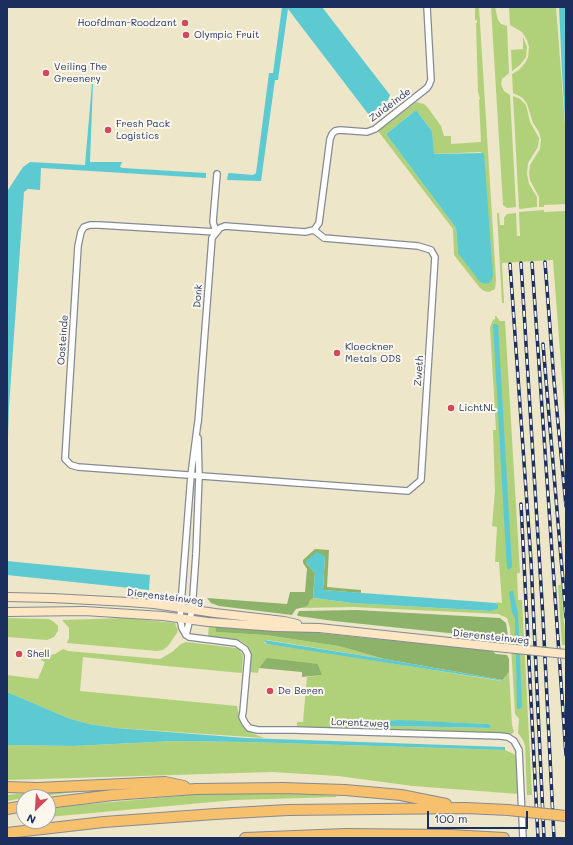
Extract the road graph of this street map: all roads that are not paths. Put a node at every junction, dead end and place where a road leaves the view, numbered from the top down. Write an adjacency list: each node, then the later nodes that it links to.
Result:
1 (428, 7): 3 (street, Zuideinde)
2 (216, 174): 4 (street, Donk)
3 (314, 230): 4 (street); 7 (street, Zweth)
4 (216, 232): 5 (street, Donk); 6 (street, Oosteinde)
5 (198, 421): 6 (street, Donk); 7 (street, Donk)
6 (191, 475): 7 (street, Zweth); 9 (street, Donk)
7 (199, 476): 10 (street, Donk)
8 (7, 597): 9 (main road, Dierensteinweg)
9 (181, 608): 10 (main road, Dierensteinweg); 12 (street, Donk)
10 (192, 610): 13 (street, Donk); 14 (main road, Dierensteinweg)
11 (7, 612): 12 (main road, Dierensteinweg)
12 (180, 618): 13 (main road, Dierensteinweg); 15 (street)
13 (190, 619): 14 (main road, Dierensteinweg); 15 (street)
14 (319, 628): 16 (main road, Dierensteinweg, bridge)
15 (186, 635): 25 (street, Lorentzweg)
16 (566, 654)
17 (7, 787): 18 (highway)
18 (196, 789): 19 (highway); 20 (highway)
19 (56, 803)
20 (466, 808): 21 (highway, bridge); 22 (highway)
21 (566, 816)
22 (7, 833)
23 (245, 838): 24 (highway)
24 (504, 838)
25 (523, 838)

